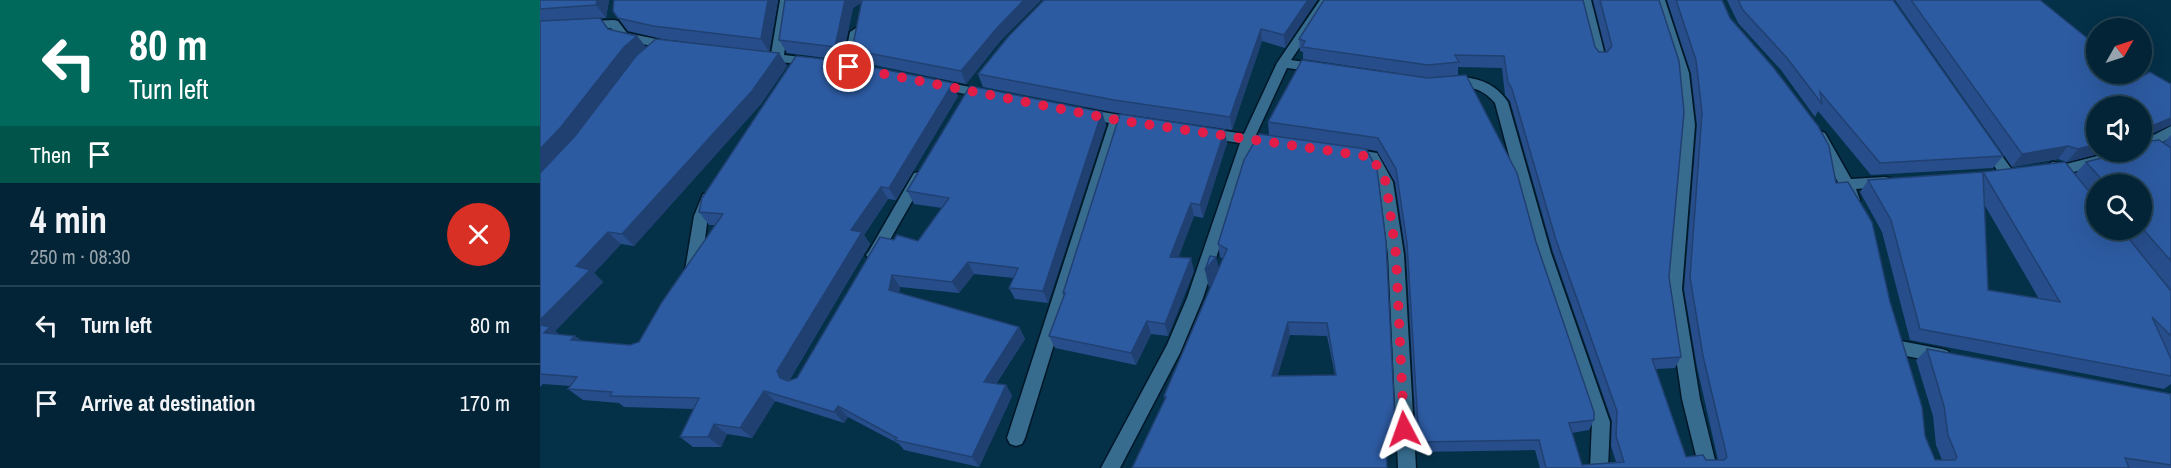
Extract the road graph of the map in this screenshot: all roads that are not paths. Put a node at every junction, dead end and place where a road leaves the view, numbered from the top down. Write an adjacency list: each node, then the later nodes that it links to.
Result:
1 (786, 0): 11 (street)
2 (1326, 0): 14 (street)
3 (1586, 0): 12 (street)
4 (1659, 0): 53 (street)
5 (859, 20): 13 (street)
6 (571, 26): 7 (street)
7 (662, 45): 8 (street); 10 (street)
8 (685, 47)
9 (754, 56): 11 (street)
10 (648, 58)
11 (777, 58): 13 (street)
12 (1600, 59)
13 (800, 61): 16 (street)
14 (1283, 63): 15 (street); 27 (street)
15 (1338, 71)
16 (788, 79)
17 (926, 82): 19 (street)
18 (1437, 83): 52 (street)
19 (1004, 98)
20 (1072, 111): 21 (street)
21 (1117, 120): 22 (street); 49 (street)
22 (1150, 125)
23 (1812, 125): 40 (street)
24 (1194, 131): 27 (street)
25 (2171, 131): 28 (street)
26 (1982, 138): 37 (street)
27 (1248, 139): 29 (street); 50 (street)
28 (2152, 141)
29 (1293, 146)
30 (2152, 149): 32 (street)
31 (1338, 152): 51 (street)
32 (2163, 156)
33 (929, 161): 43 (street)
34 (2092, 162): 35 (street)
35 (2058, 166): 36 (street); 39 (street)
36 (2038, 169)
37 (1985, 176)
38 (1903, 181): 40 (street)
39 (2071, 182)
40 (1844, 185): 42 (street)
41 (714, 187): 44 (street)
42 (1861, 213)
43 (864, 272)
44 (684, 284)
45 (1896, 330): 46 (street)
46 (1901, 348): 47 (street); 48 (street)
47 (1958, 358)
48 (1907, 367)
49 (1016, 438)
50 (1110, 468)
51 (1407, 468)
52 (1599, 468)
53 (1708, 468)

